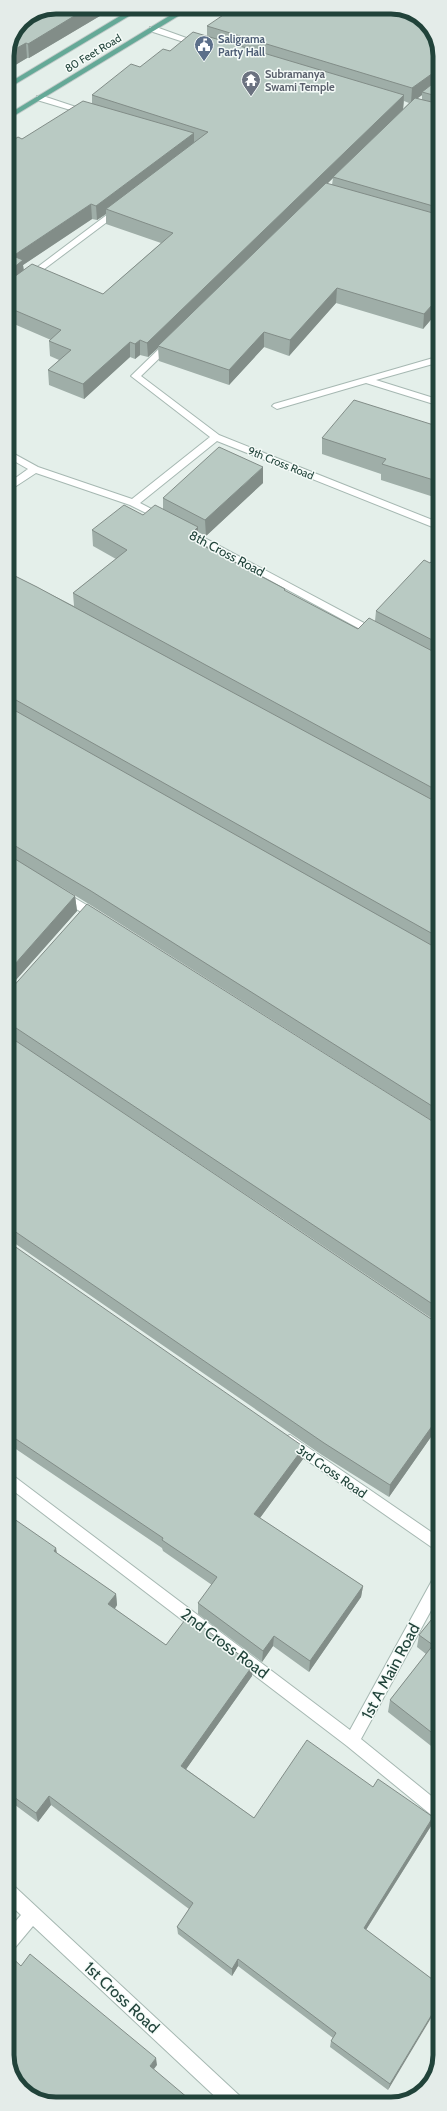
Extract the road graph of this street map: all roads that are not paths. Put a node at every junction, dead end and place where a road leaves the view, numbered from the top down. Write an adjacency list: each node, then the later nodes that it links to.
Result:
1 (128, 14): 5 (main road, 80 Feet Road)
2 (179, 14): 3 (main road, 80 Feet Road)
3 (153, 30): 4 (street); 6 (main road, 80 Feet Road)
4 (206, 46)
5 (14, 83)
6 (40, 98): 7 (main road, 80 Feet Road); 8 (street)
7 (14, 114)
8 (99, 116)
9 (127, 204): 10 (street)
10 (14, 289)
11 (176, 338): 16 (street, 9th Cross Road)
12 (433, 361): 13 (street)
13 (365, 380): 14 (street); 15 (street)
14 (433, 401)
15 (277, 406)
16 (216, 437): 20 (street); 21 (street, 9th Cross Road)
17 (14, 457): 18 (street, 8th Cross Road)
18 (35, 469): 19 (street); 20 (street, 8th Cross Road)
19 (14, 484)
20 (133, 503): 22 (street, 8th Cross Road)
21 (433, 524)
22 (384, 638)
23 (54, 889): 24 (street)
24 (87, 910): 25 (street); 26 (street)
25 (77, 922)
26 (107, 923)
27 (276, 1432): 29 (street, 3rd Cross Road)
28 (14, 1482): 31 (street, 2nd Cross Road)
29 (433, 1541)
30 (433, 1593): 31 (street, 1st A Main Road)
31 (352, 1741): 32 (street, 2nd Cross Road)
32 (433, 1807)
33 (14, 1897): 34 (street, 1st Cross Road)
34 (32, 1914): 35 (street); 36 (street, 1st Cross Road)
35 (14, 1936)
36 (228, 2097)

